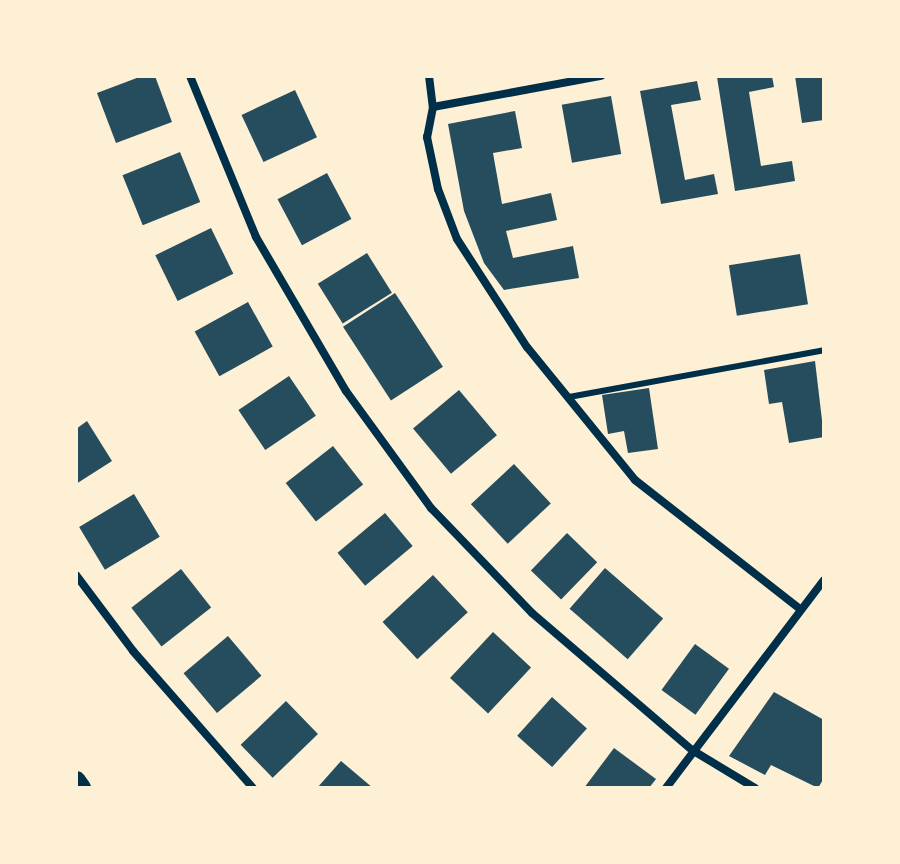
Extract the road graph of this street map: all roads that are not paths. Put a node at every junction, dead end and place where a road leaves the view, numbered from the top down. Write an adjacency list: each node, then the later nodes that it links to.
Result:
1 (190, 76): 10 (street)
2 (429, 76): 4 (street)
3 (601, 76): 4 (street)
4 (433, 107): 6 (street)
5 (824, 350): 6 (lane)
6 (569, 397): 9 (street)
7 (76, 575): 13 (street)
8 (824, 580): 9 (street)
9 (799, 608): 10 (street)
10 (692, 750): 14 (street); 15 (street)
11 (76, 781): 12 (main road)
12 (81, 788)
13 (253, 788)
14 (666, 788)
15 (755, 788)

